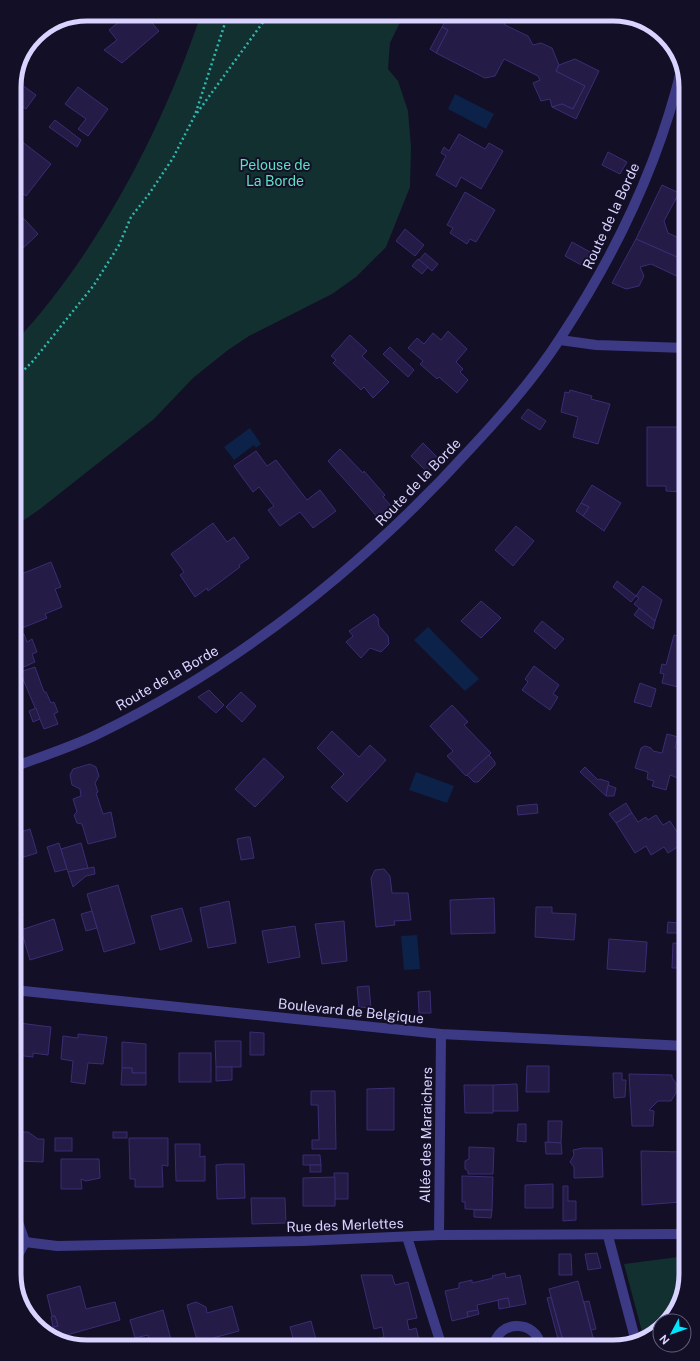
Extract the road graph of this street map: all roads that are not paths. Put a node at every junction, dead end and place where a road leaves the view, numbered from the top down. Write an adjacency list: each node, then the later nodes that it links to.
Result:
1 (679, 82): 2 (street, Route de la Borde)
2 (560, 340): 3 (street); 4 (street, Route de la Borde)
3 (679, 348)
4 (21, 764)
5 (21, 991): 6 (street, Boulevard de Belgique)
6 (441, 1034): 7 (street, Boulevard de Belgique); 10 (street, Allée des Maraichers)
7 (679, 1046)
8 (21, 1231): 13 (street)
9 (679, 1234): 11 (street, Rue des Merlettes)
10 (438, 1235): 11 (street, Rue des Merlettes); 12 (street, Rue des Merlettes)
11 (608, 1236): 15 (street)
12 (407, 1237): 13 (street, Rue des Merlettes); 16 (street)
13 (25, 1242): 14 (street)
14 (21, 1249)
15 (634, 1336)
16 (440, 1340)
17 (496, 1340): 18 (street)
18 (538, 1340)

